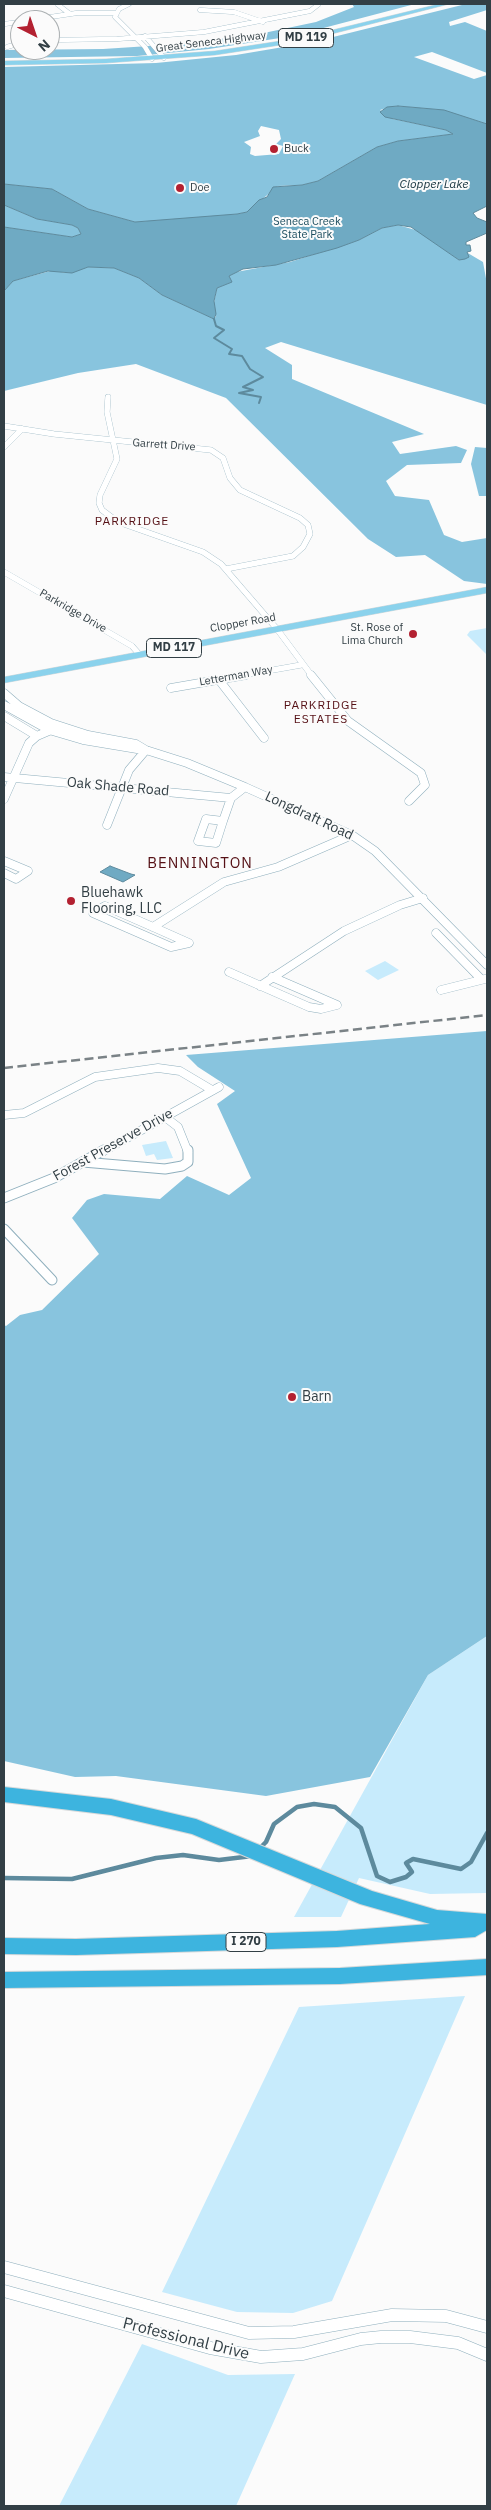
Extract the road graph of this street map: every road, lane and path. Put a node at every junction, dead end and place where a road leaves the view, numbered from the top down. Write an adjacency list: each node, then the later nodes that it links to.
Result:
1 (57, 4): 8 (street)
2 (129, 4): 7 (street)
3 (319, 4): 10 (street)
4 (424, 4): 17 (main road, Great Seneca Highway / MD 119)
5 (446, 4): 17 (main road, Great Seneca Highway / MD 119)
6 (200, 10): 10 (street)
7 (116, 13): 8 (street); 11 (street)
8 (70, 14): 9 (street)
9 (60, 16)
10 (263, 22): 12 (street)
11 (125, 26): 12 (street); 13 (street)
12 (147, 37): 13 (street); 17 (street)
13 (136, 38): 14 (street); 18 (street)
14 (60, 40)
15 (10, 46): 16 (street)
16 (7, 47)
17 (162, 56): 18 (main road, Great Seneca Highway / MD 119)
18 (150, 57): 19 (main road, Great Seneca Highway / MD 119); 20 (main road, Great Seneca Highway / MD 119)
19 (4, 58)
20 (4, 63)
21 (108, 397): 24 (street)
22 (4, 426): 23 (street, Garrett Drive)
23 (22, 429): 24 (street, Garrett Drive); 25 (street)
24 (114, 440): 26 (street); 26 (street, Garrett Drive)
25 (4, 447)
26 (226, 569): 29 (street)
27 (4, 572): 30 (street, Parkridge Drive)
28 (487, 590): 29 (main road, Clopper Road / MD 117)
29 (277, 629): 30 (main road, Clopper Road / MD 117); 31 (street)
30 (139, 654): 32 (main road, Clopper Road / MD 117)
31 (301, 665): 33 (street, Letterman Way); 49 (street)
32 (4, 680)
33 (219, 680): 34 (street, Letterman Way); 41 (street)
34 (171, 688)
35 (4, 693): 38 (street, Longdraft Road)
36 (4, 705): 39 (street, Longdraft Road)
37 (4, 716): 40 (street)
38 (58, 726): 39 (street); 42 (street, Longdraft Road)
39 (50, 730): 40 (street); 42 (street, Longdraft Road)
40 (37, 736): 44 (street)
41 (264, 738)
42 (146, 750): 45 (street, Longdraft Road); 46 (street)
43 (4, 777): 44 (street, Oak Shade Road)
44 (14, 778): 46 (street, Oak Shade Road); 48 (street)
45 (245, 787): 47 (street); 52 (street, Longdraft Road)
46 (120, 788): 47 (street, Oak Shade Road); 51 (street)
47 (231, 798): 50 (street)
48 (4, 799)
49 (409, 801)
50 (223, 821)
51 (107, 825)
52 (352, 835): 55 (street, Longdraft Road); 56 (street)
53 (4, 860): 54 (street)
54 (4, 873)
55 (423, 898): 58 (street, Longdraft Road); 60 (street)
56 (153, 927): 56 (street)
57 (436, 934): 61 (street)
58 (487, 965)
59 (229, 972): 62 (street)
60 (272, 978): 62 (street); 62 (street)
61 (484, 979): 63 (street)
62 (260, 986)
63 (441, 990)
64 (4, 1115): 65 (street, Forest Preserve Drive)
65 (164, 1117): 66 (street, Forest Preserve Drive); 66 (street)
66 (83, 1162): 67 (street, Forest Preserve Drive)
67 (4, 1198)
68 (4, 1229): 69 (street)
69 (52, 1280)
70 (4, 1795): 71 (highway)
71 (367, 1898): 72 (highway)
72 (487, 1922)
73 (487, 1929): 74 (highway, I 270)
74 (4, 1946)
75 (487, 1967): 76 (highway)
76 (7, 1981)
77 (4, 2267): 79 (street, Professional Drive)
78 (4, 2291): 80 (street, Professional Drive)
79 (487, 2327)
80 (487, 2355)

